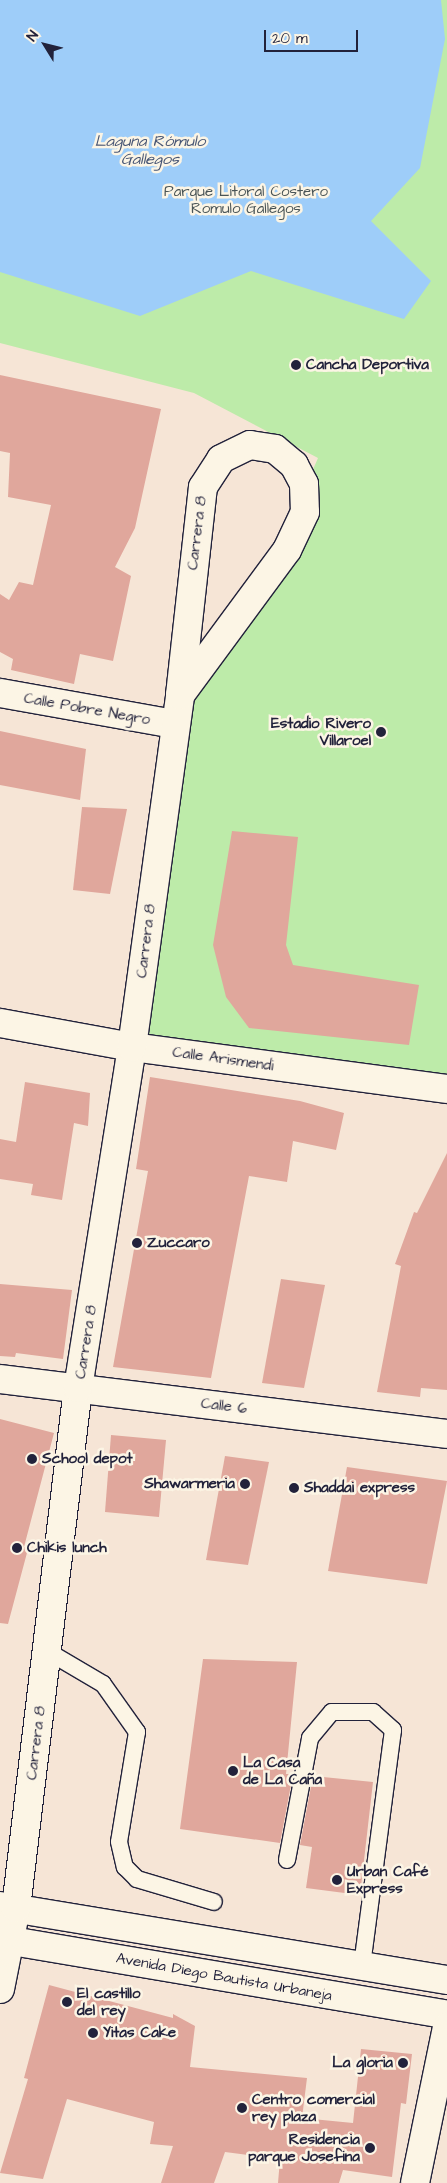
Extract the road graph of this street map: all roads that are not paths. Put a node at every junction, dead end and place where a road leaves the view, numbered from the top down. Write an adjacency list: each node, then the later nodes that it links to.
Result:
1 (0, 693): 3 (street, Calle Pobre Negro)
2 (180, 695): 2 (street, Carrera 8); 3 (street, Carrera 8)
3 (174, 724): 5 (street, Carrera 8)
4 (0, 1023): 5 (street, Calle Arismendi)
5 (132, 1046): 6 (street, Calle Arismendi); 8 (street, Carrera 8)
6 (447, 1089)
7 (0, 1379): 8 (street, Calle 6)
8 (78, 1388): 9 (street, Calle 6); 10 (street, Carrera 8)
9 (447, 1434)
10 (47, 1651): 12 (lane); 13 (street, Carrera 8)
11 (287, 1860): 15 (lane)
12 (214, 1902)
13 (8, 1907): 14 (street, Carrera 8); 15 (street)
14 (5, 1940): 17 (street, Carrera 8); 18 (street, Avenida Diego Bautista Urbaneja)
15 (362, 1966): 16 (street)
16 (447, 1980)
17 (0, 1989)
18 (447, 2015)
19 (447, 2027): 20 (street)
20 (415, 2183)

